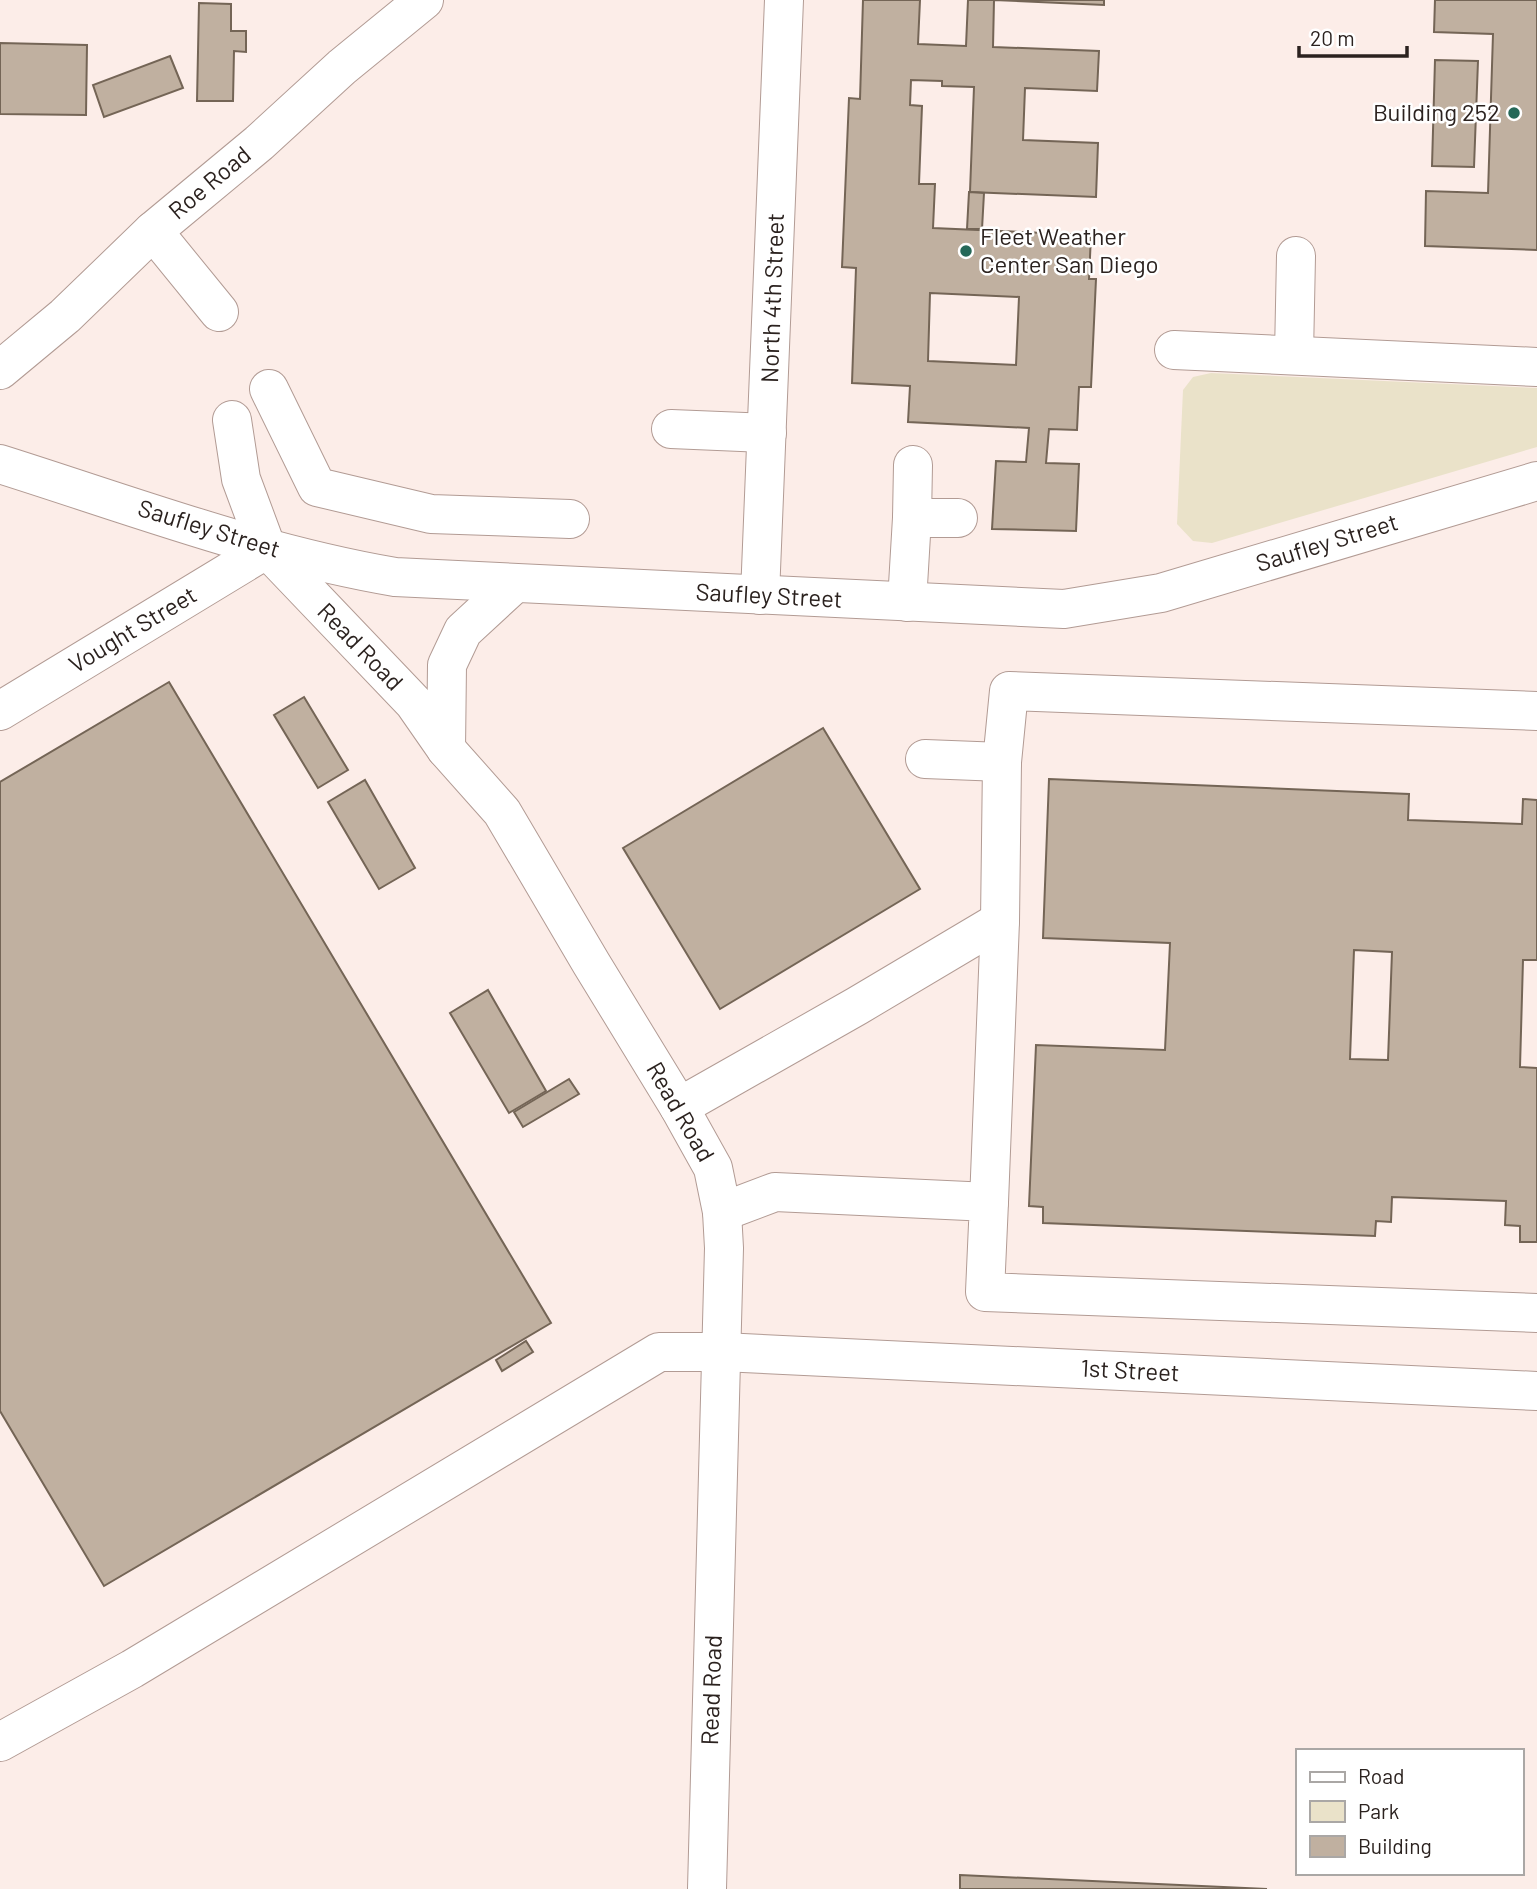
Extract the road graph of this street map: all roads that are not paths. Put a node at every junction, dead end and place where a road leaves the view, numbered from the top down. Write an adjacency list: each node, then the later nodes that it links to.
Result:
1 (424, 0): 3 (street, Roe Road)
2 (784, 0): 13 (street, North 4th Street)
3 (153, 231): 5 (street); 9 (street, Roe Road)
4 (1296, 256): 7 (street)
5 (219, 312)
6 (1174, 350): 7 (street)
7 (1294, 354): 8 (street)
8 (1537, 367)
9 (0, 370)
10 (269, 390): 19 (street)
11 (232, 420): 20 (street)
12 (671, 429): 13 (street)
13 (767, 433): 22 (street, North 4th Street)
14 (0, 464): 20 (street, Saufley Street)
15 (913, 464): 17 (street)
16 (1537, 481): 23 (street, Saufley Street)
17 (912, 518): 18 (street); 23 (street)
18 (958, 518)
19 (570, 519)
20 (267, 549): 21 (street, Saufley Street); 24 (street, Vought Street); 26 (street, Read Road)
21 (514, 584): 22 (street, Saufley Street); 26 (street)
22 (760, 595): 23 (street, Saufley Street)
23 (907, 602)
24 (0, 711)
25 (1537, 711): 28 (street)
26 (446, 749): 30 (street, Read Road)
27 (925, 759): 28 (street)
28 (1002, 762): 29 (street)
29 (1000, 921): 30 (street); 31 (street)
30 (679, 1107): 32 (street, Read Road)
31 (989, 1202): 32 (street); 33 (street)
32 (722, 1212): 34 (street, Read Road)
33 (1537, 1313)
34 (722, 1352): 35 (street, 1st Street); 36 (street, 1st Street); 37 (street, Read Road)
35 (1537, 1391)
36 (0, 1742)
37 (707, 1889)

